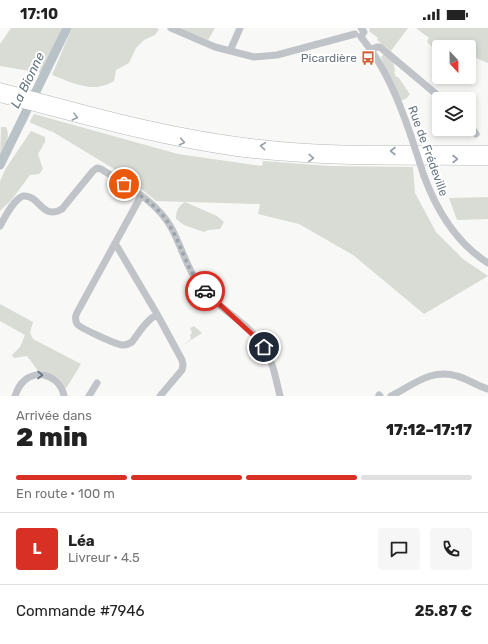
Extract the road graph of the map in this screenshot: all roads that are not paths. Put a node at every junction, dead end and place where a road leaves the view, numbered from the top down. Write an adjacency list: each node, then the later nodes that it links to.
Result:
1 (171, 28): 5 (street)
2 (240, 28): 5 (street)
3 (359, 30): 4 (street, Rue de Frédeville); 5 (street)
4 (371, 50): 7 (street); 16 (street, Rue de Frédeville, bridge)
5 (230, 51)
6 (0, 88): 9 (highway)
7 (434, 92)
8 (0, 97): 9 (highway)
9 (26, 100): 10 (highway)
10 (145, 130): 11 (highway, one-way to 10); 12 (highway, one-way to 12)
11 (488, 151)
12 (488, 160)
13 (141, 196): 14 (street); 15 (street); 24 (street)
14 (0, 226)
15 (115, 243): 17 (street); 17 (street)
16 (488, 263)
17 (157, 314): 23 (street)
18 (97, 383): 22 (street)
19 (488, 389): 25 (street)
20 (15, 396): 21 (street, one-way to 21)
21 (64, 396)
22 (89, 396)
23 (160, 396)
24 (280, 396)
25 (392, 396)

